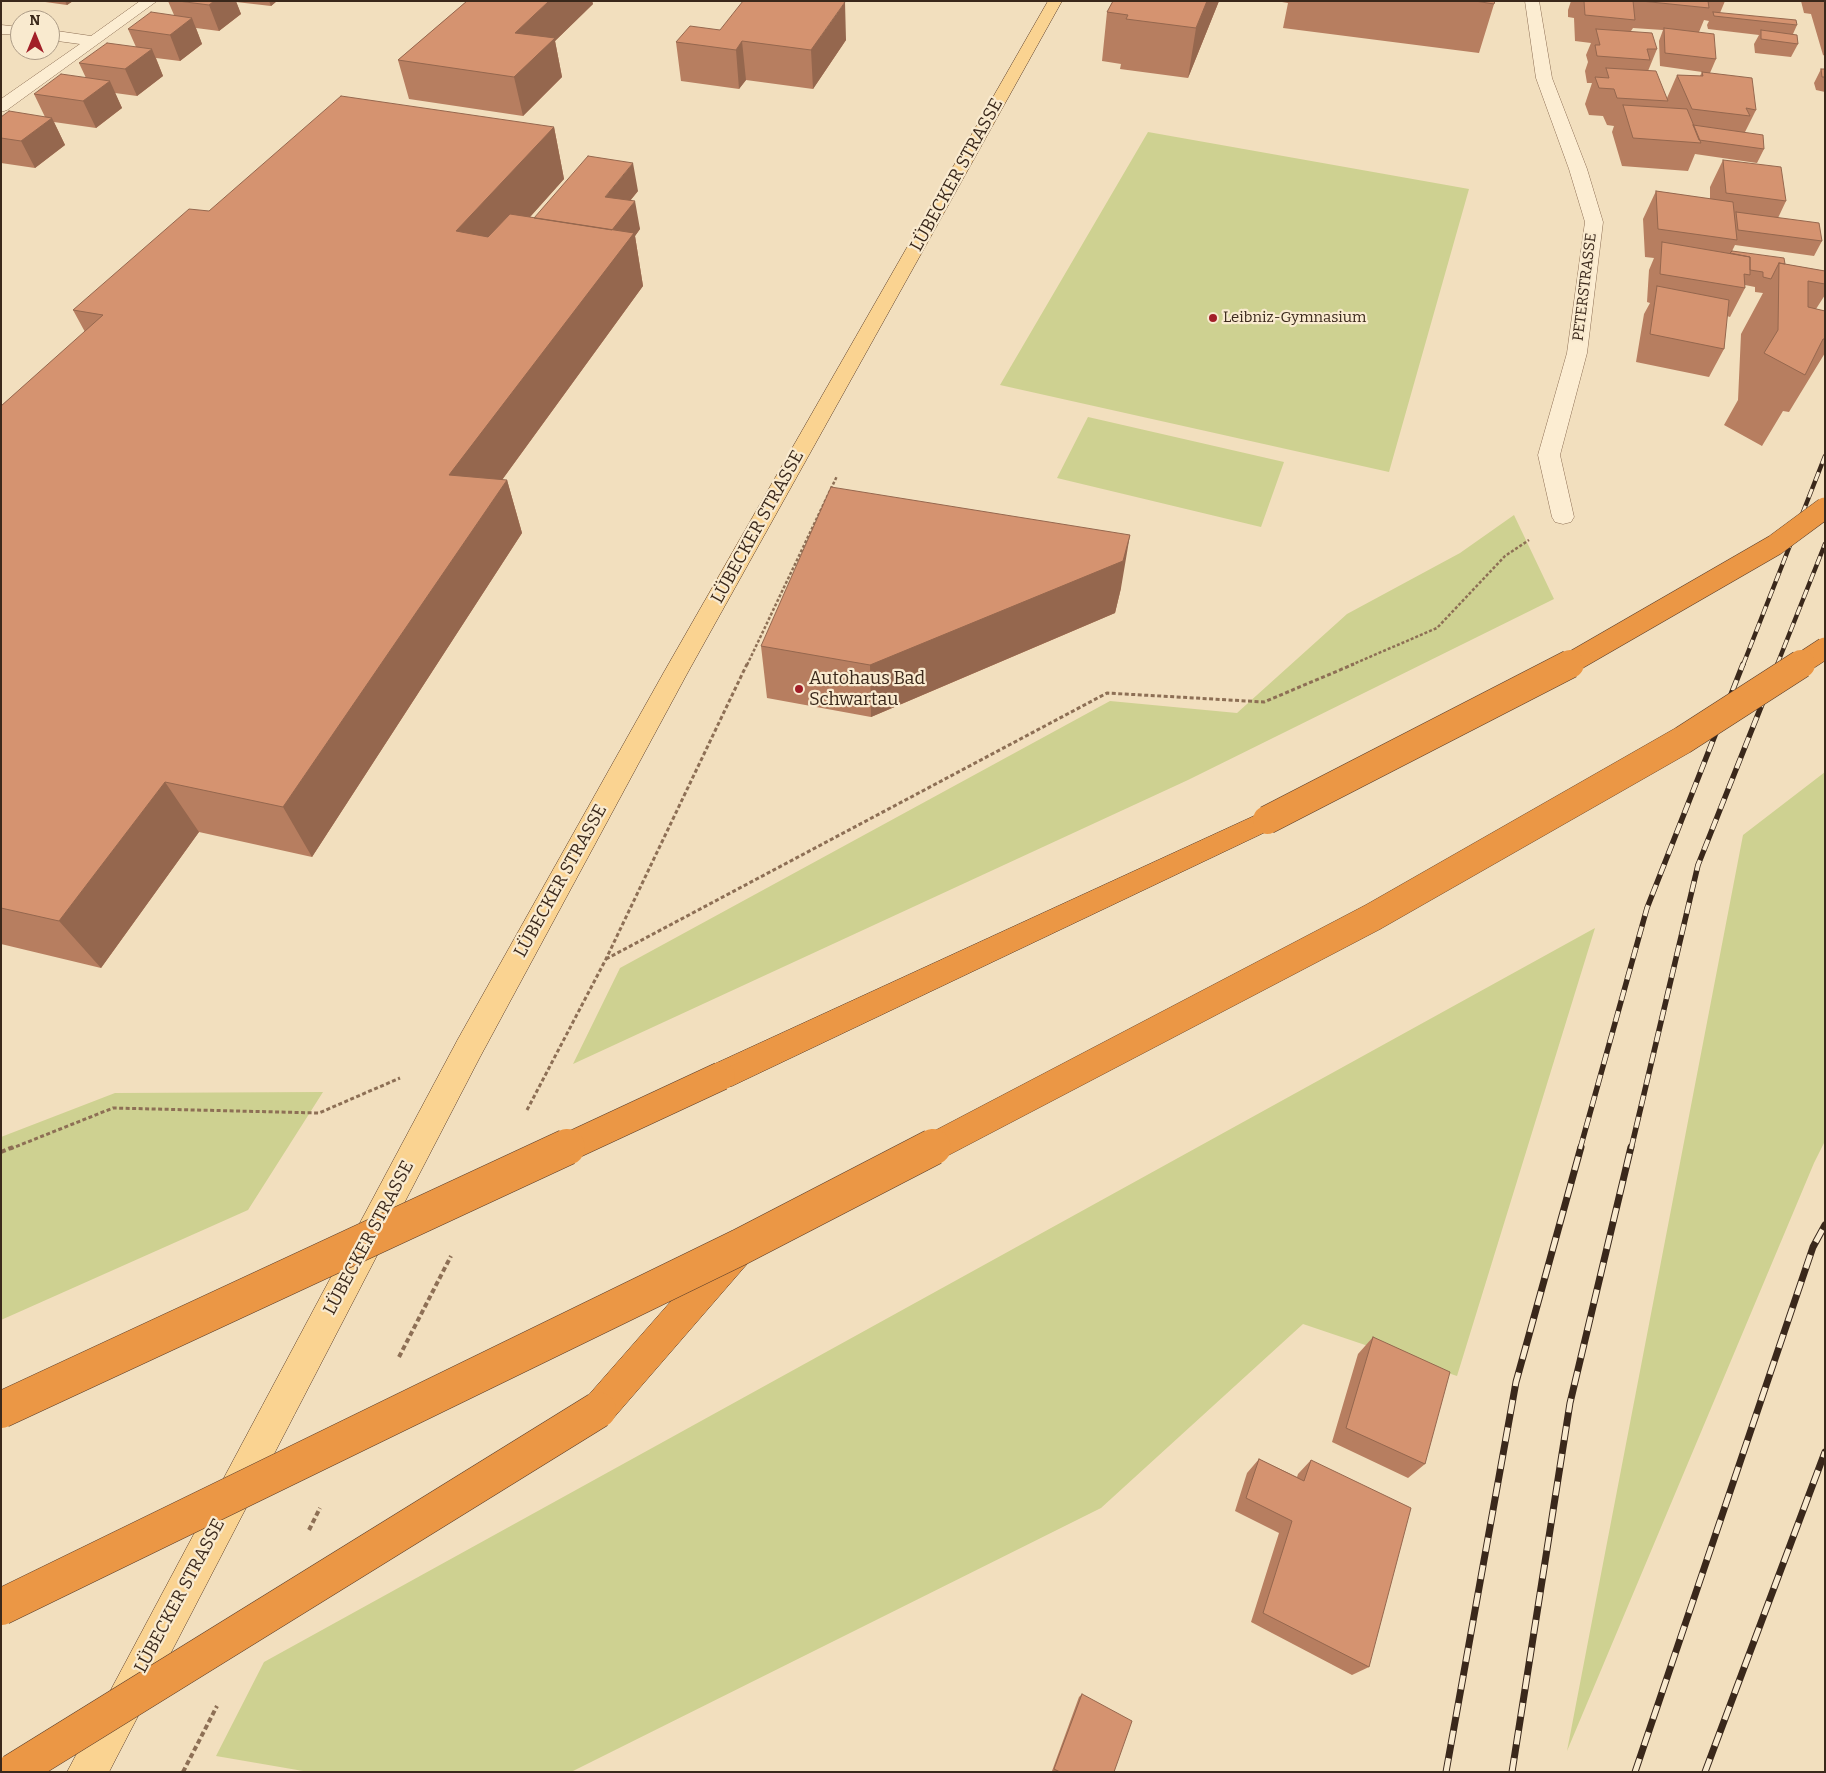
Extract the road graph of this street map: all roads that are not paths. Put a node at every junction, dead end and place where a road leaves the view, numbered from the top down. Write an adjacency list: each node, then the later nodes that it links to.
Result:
1 (150, 1): 5 (street)
2 (1055, 1): 14 (main road, LÜBECKER STRASSE)
3 (1532, 1): 8 (street, PETERSTRASSE)
4 (60, 36): 5 (street)
5 (93, 41): 6 (street)
6 (1, 107)
7 (1825, 508): 11 (highway, bridge)
8 (1563, 516)
9 (1825, 648): 10 (highway, bridge)
10 (740, 1247): 12 (highway, bridge); 13 (highway, bridge)
11 (1, 1410)
12 (1, 1607)
13 (14, 1772)
14 (87, 1772)

